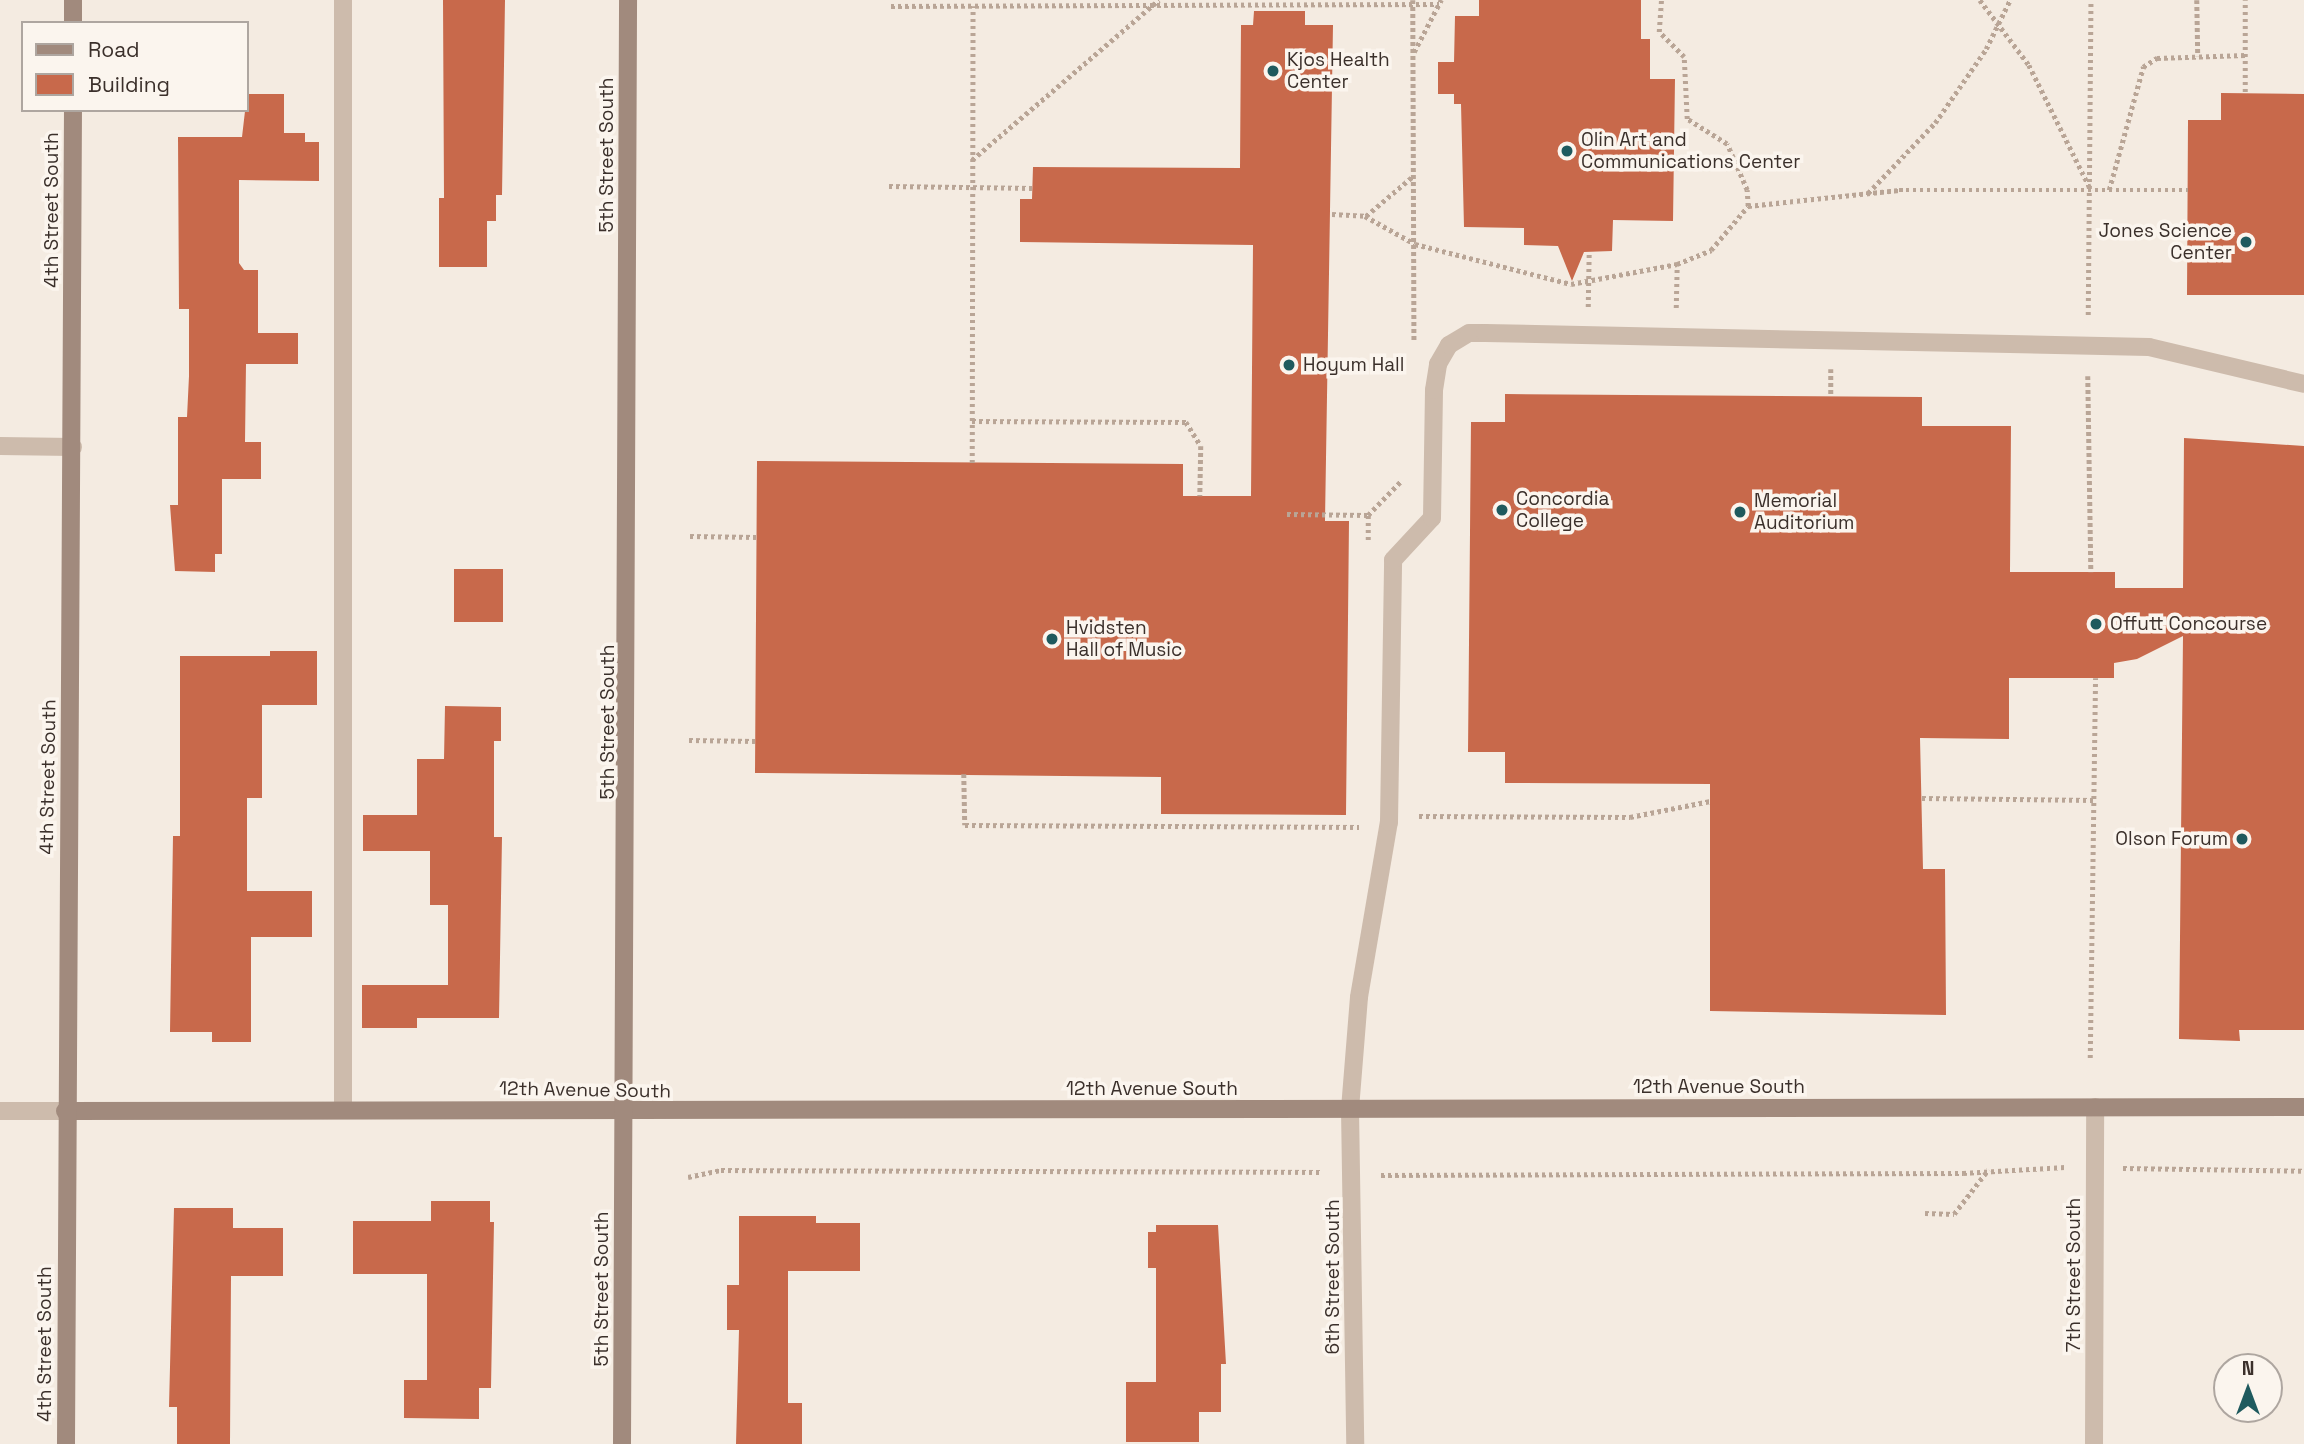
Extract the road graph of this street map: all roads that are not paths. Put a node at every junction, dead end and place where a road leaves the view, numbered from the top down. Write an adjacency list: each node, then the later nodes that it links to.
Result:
1 (73, 0): 4 (street)
2 (343, 0): 11 (street)
3 (628, 0): 15 (street, 5th Street South)
4 (73, 21)
5 (73, 112): 8 (street, 4th Street South)
6 (2304, 384): 12 (street, 6th Street South)
7 (0, 446): 8 (street)
8 (73, 447): 14 (street, 4th Street South)
9 (2095, 1107): 10 (street, 12th Avenue South); 12 (street, 12th Avenue South); 19 (street, 7th Street South)
10 (2304, 1107)
11 (343, 1109): 14 (street, 12th Avenue South); 15 (street, 12th Avenue South)
12 (1350, 1109): 15 (street, 12th Avenue South); 18 (street, 6th Street South)
13 (0, 1111): 14 (street, 12th Avenue South)
14 (65, 1111): 16 (street, 4th Street South)
15 (624, 1111): 17 (street, 5th Street South)
16 (66, 1444)
17 (622, 1444)
18 (1355, 1444)
19 (2094, 1444)

